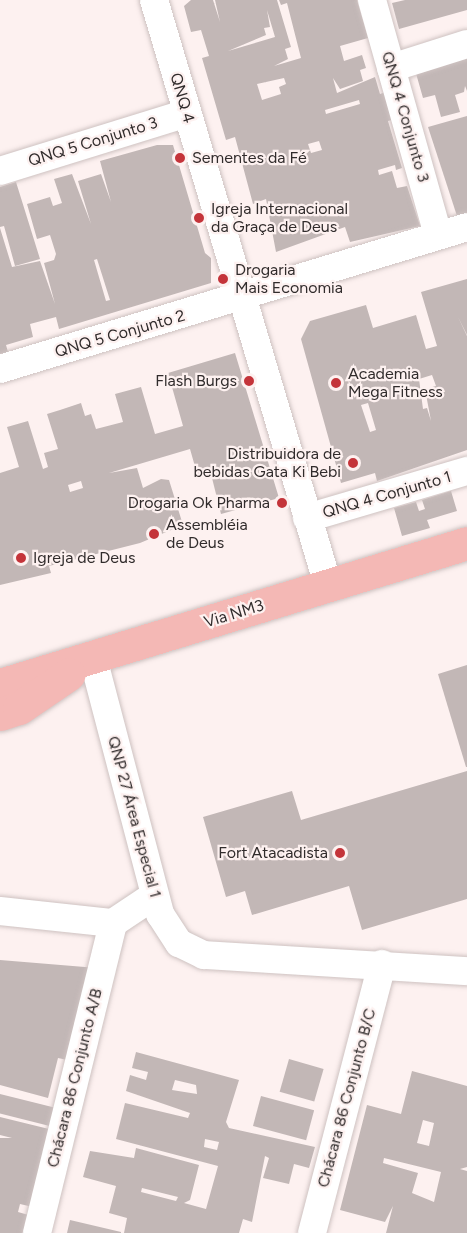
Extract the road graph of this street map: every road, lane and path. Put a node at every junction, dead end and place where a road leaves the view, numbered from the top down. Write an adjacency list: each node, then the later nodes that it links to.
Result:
1 (154, 0): 5 (street, QNQ 4)
2 (372, 0): 4 (street, QNQ 4 Conjunto 3)
3 (467, 44): 4 (street)
4 (391, 68): 8 (street, QNQ 4 Conjunto 3)
5 (187, 113): 6 (street, QNQ 5 Conjunto 3); 9 (street, QNQ 4)
6 (0, 171)
7 (467, 227): 8 (street)
8 (438, 234): 9 (street)
9 (240, 299): 10 (street, QNQ 5 Conjunto 2); 12 (street, QNQ 4)
10 (0, 369)
11 (467, 471): 12 (street, QNQ 4 Conjunto 1)
12 (308, 518): 14 (street, QNQ 4)
13 (467, 543): 14 (main road, Via NM3)
14 (328, 585): 15 (main road, Via NM3)
15 (93, 658): 16 (main road, Via NM3); 17 (main road); 18 (street, QNP 27 Área Especial 1)
16 (0, 685)
17 (0, 714)
18 (155, 895): 20 (street); 21 (street, QNP 27 Área Especial 1)
19 (0, 911): 20 (street)
20 (113, 923): 23 (street, Chácara 86 Conjunto A/B)
21 (382, 963): 22 (street); 24 (street, Chácara 86 Conjunto B/C)
22 (467, 971)
23 (37, 1233)
24 (312, 1233)

